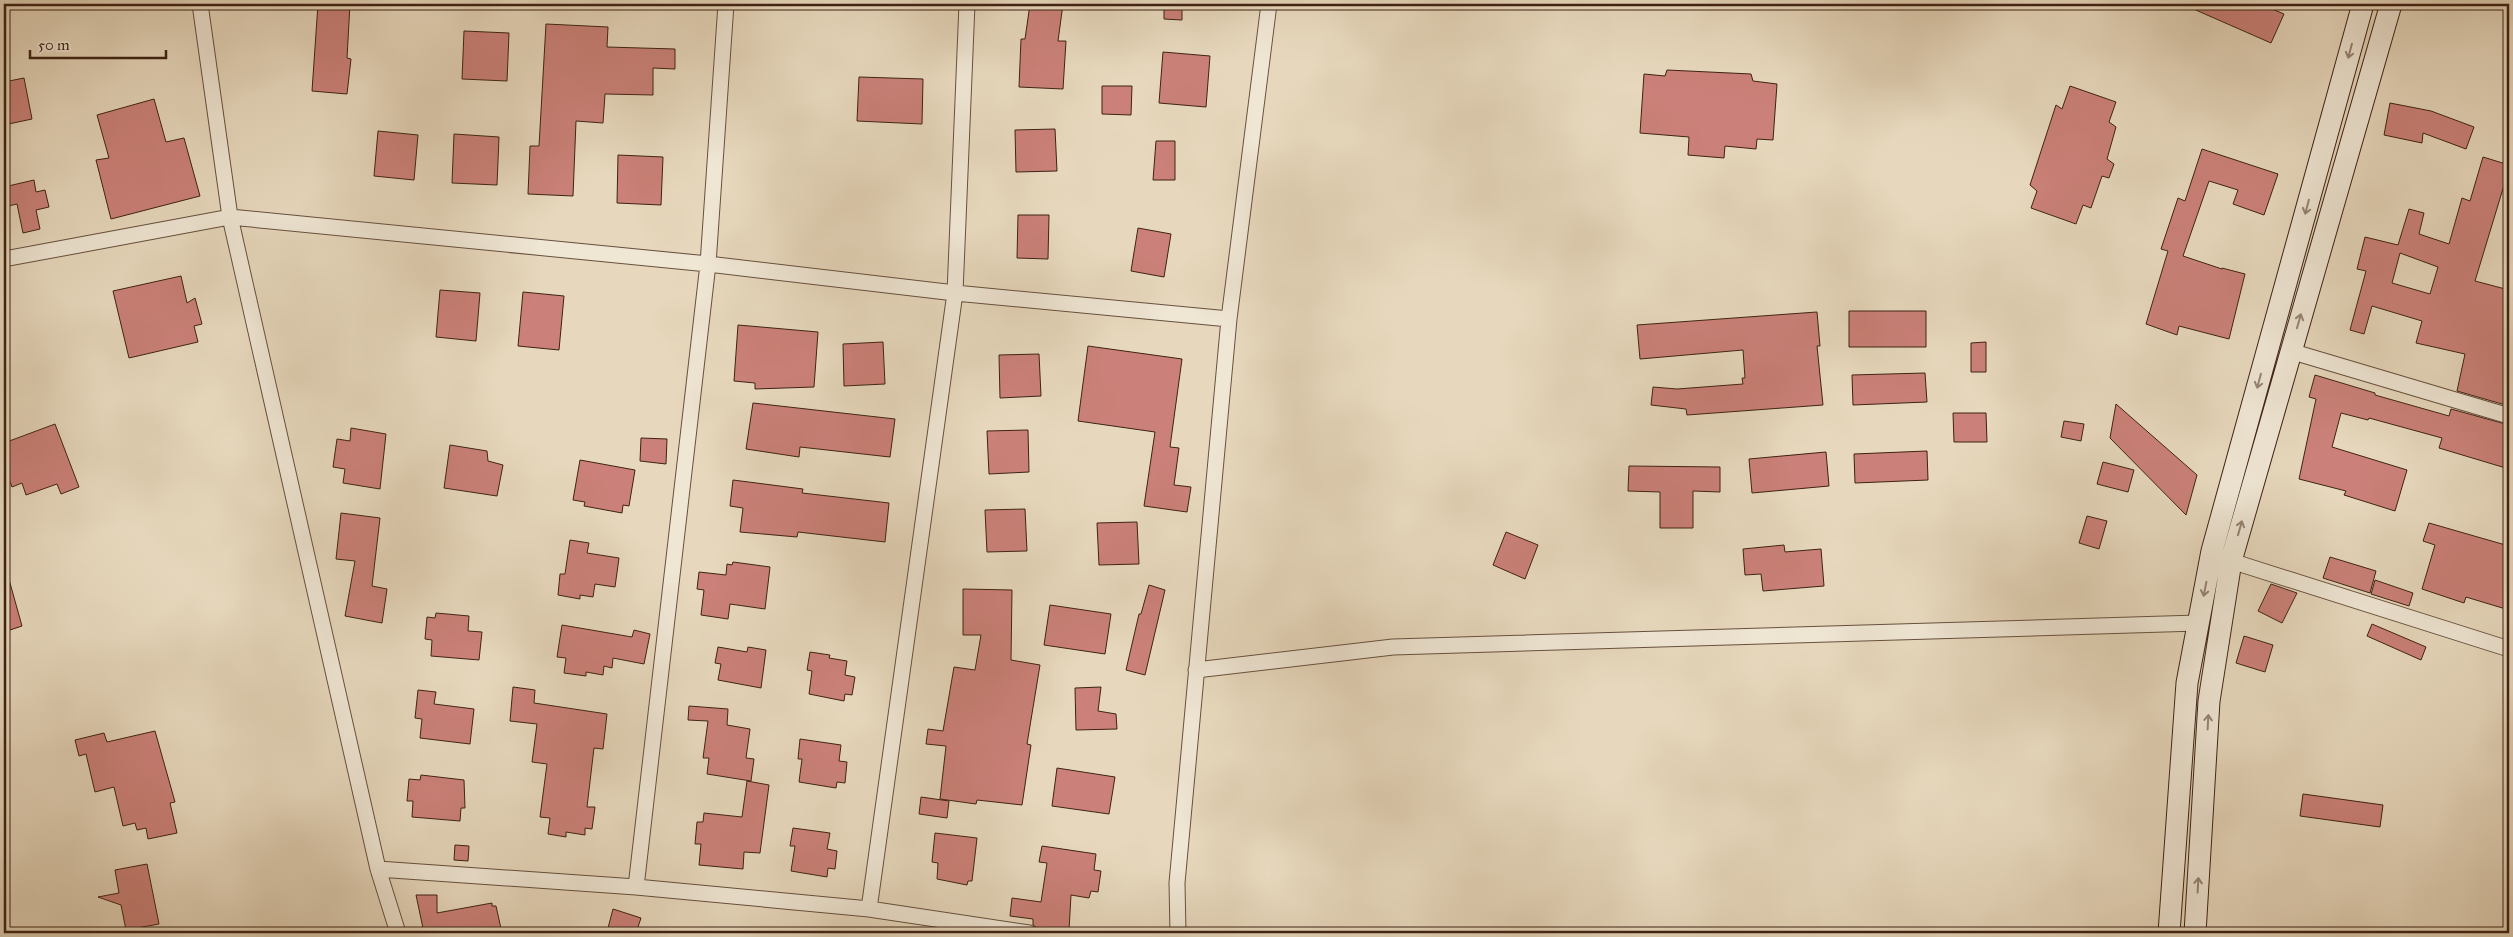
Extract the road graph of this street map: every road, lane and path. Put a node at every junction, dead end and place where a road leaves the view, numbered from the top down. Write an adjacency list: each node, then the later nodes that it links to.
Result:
1 (200, 4): 8 (street)
2 (726, 4): 10 (street)
3 (962, 4): 4 (street)
4 (967, 4): 11 (street)
5 (1269, 4): 12 (street)
6 (2363, 4): 16 (street, one-way to 16)
7 (2391, 4): 13 (street, one-way to 7)
8 (230, 217): 9 (street); 10 (street); 19 (street)
9 (4, 259)
10 (708, 264): 11 (street); 20 (street)
11 (955, 293): 12 (street); 21 (street)
12 (1229, 319): 18 (street)
13 (2290, 351): 14 (street); 15 (street, one-way to 13)
14 (2509, 416)
15 (2231, 561): 17 (street); 26 (street, one-way to 15)
16 (2198, 622): 18 (street); 25 (street)
17 (2509, 649)
18 (1196, 670): 24 (street)
19 (378, 869): 20 (street); 22 (street)
20 (636, 887): 21 (street)
21 (868, 909): 23 (street)
22 (398, 933)
23 (1029, 933)
24 (1178, 933)
25 (2169, 933)
26 (2195, 933)

